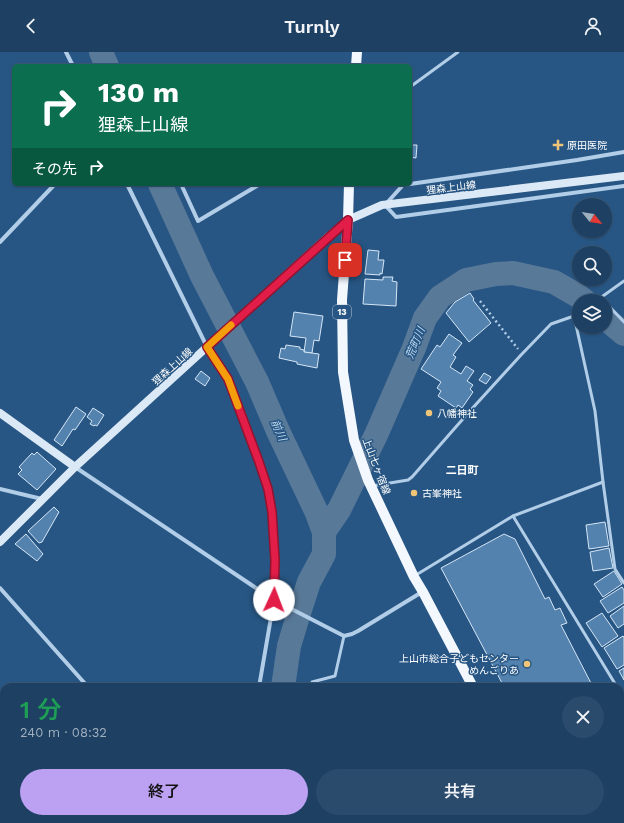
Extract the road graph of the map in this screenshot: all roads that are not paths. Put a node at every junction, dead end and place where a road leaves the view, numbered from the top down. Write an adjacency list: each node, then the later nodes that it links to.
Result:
1 (66, 52): 4 (street)
2 (357, 52): 5 (main road)
3 (458, 52): 6 (lane)
4 (72, 64)
5 (356, 64)
6 (412, 86)
7 (624, 152): 9 (street)
8 (624, 176): 17 (main road, 狸森上山線)
9 (412, 184)
10 (53, 186): 19 (street)
11 (128, 186): 26 (street)
12 (182, 186): 13 (street)
13 (257, 186)
14 (349, 186): 18 (main road, 上山七ヶ宿線 / 13)
15 (402, 186): 17 (street)
16 (624, 186): 17 (street)
17 (385, 205): 18 (main road, 狸森上山線)
18 (348, 220): 26 (main road, 狸森上山線); 30 (main road, 上山七ヶ宿線 / 13)
19 (0, 242)
20 (624, 280): 21 (lane)
21 (606, 294)
22 (612, 309): 24 (lane)
23 (572, 317): 30 (lane)
24 (624, 322)
25 (578, 334): 29 (lane)
26 (209, 345): 28 (main road, 狸森上山線); 39 (street)
27 (0, 413): 28 (main road)
28 (75, 467): 32 (main road, 狸森上山線); 39 (street)
29 (604, 482): 33 (lane); 36 (lane)
30 (369, 483): 35 (main road, 上山七ヶ宿線 / 13)
31 (0, 489): 32 (street)
32 (42, 499): 34 (main road, 狸森上山線)
33 (513, 516): 35 (lane); 45 (lane)
34 (0, 542)
35 (414, 577): 38 (main road, 上山七ヶ宿線 / 13)
36 (624, 583)
37 (0, 588): 41 (street)
38 (423, 592): 40 (street); 44 (main road, 上山七ヶ宿線 / 13)
39 (274, 600): 40 (street); 42 (street)
40 (344, 636): 43 (lane)
41 (84, 683)
42 (259, 683)
43 (312, 683)
44 (470, 683)
45 (615, 683)

